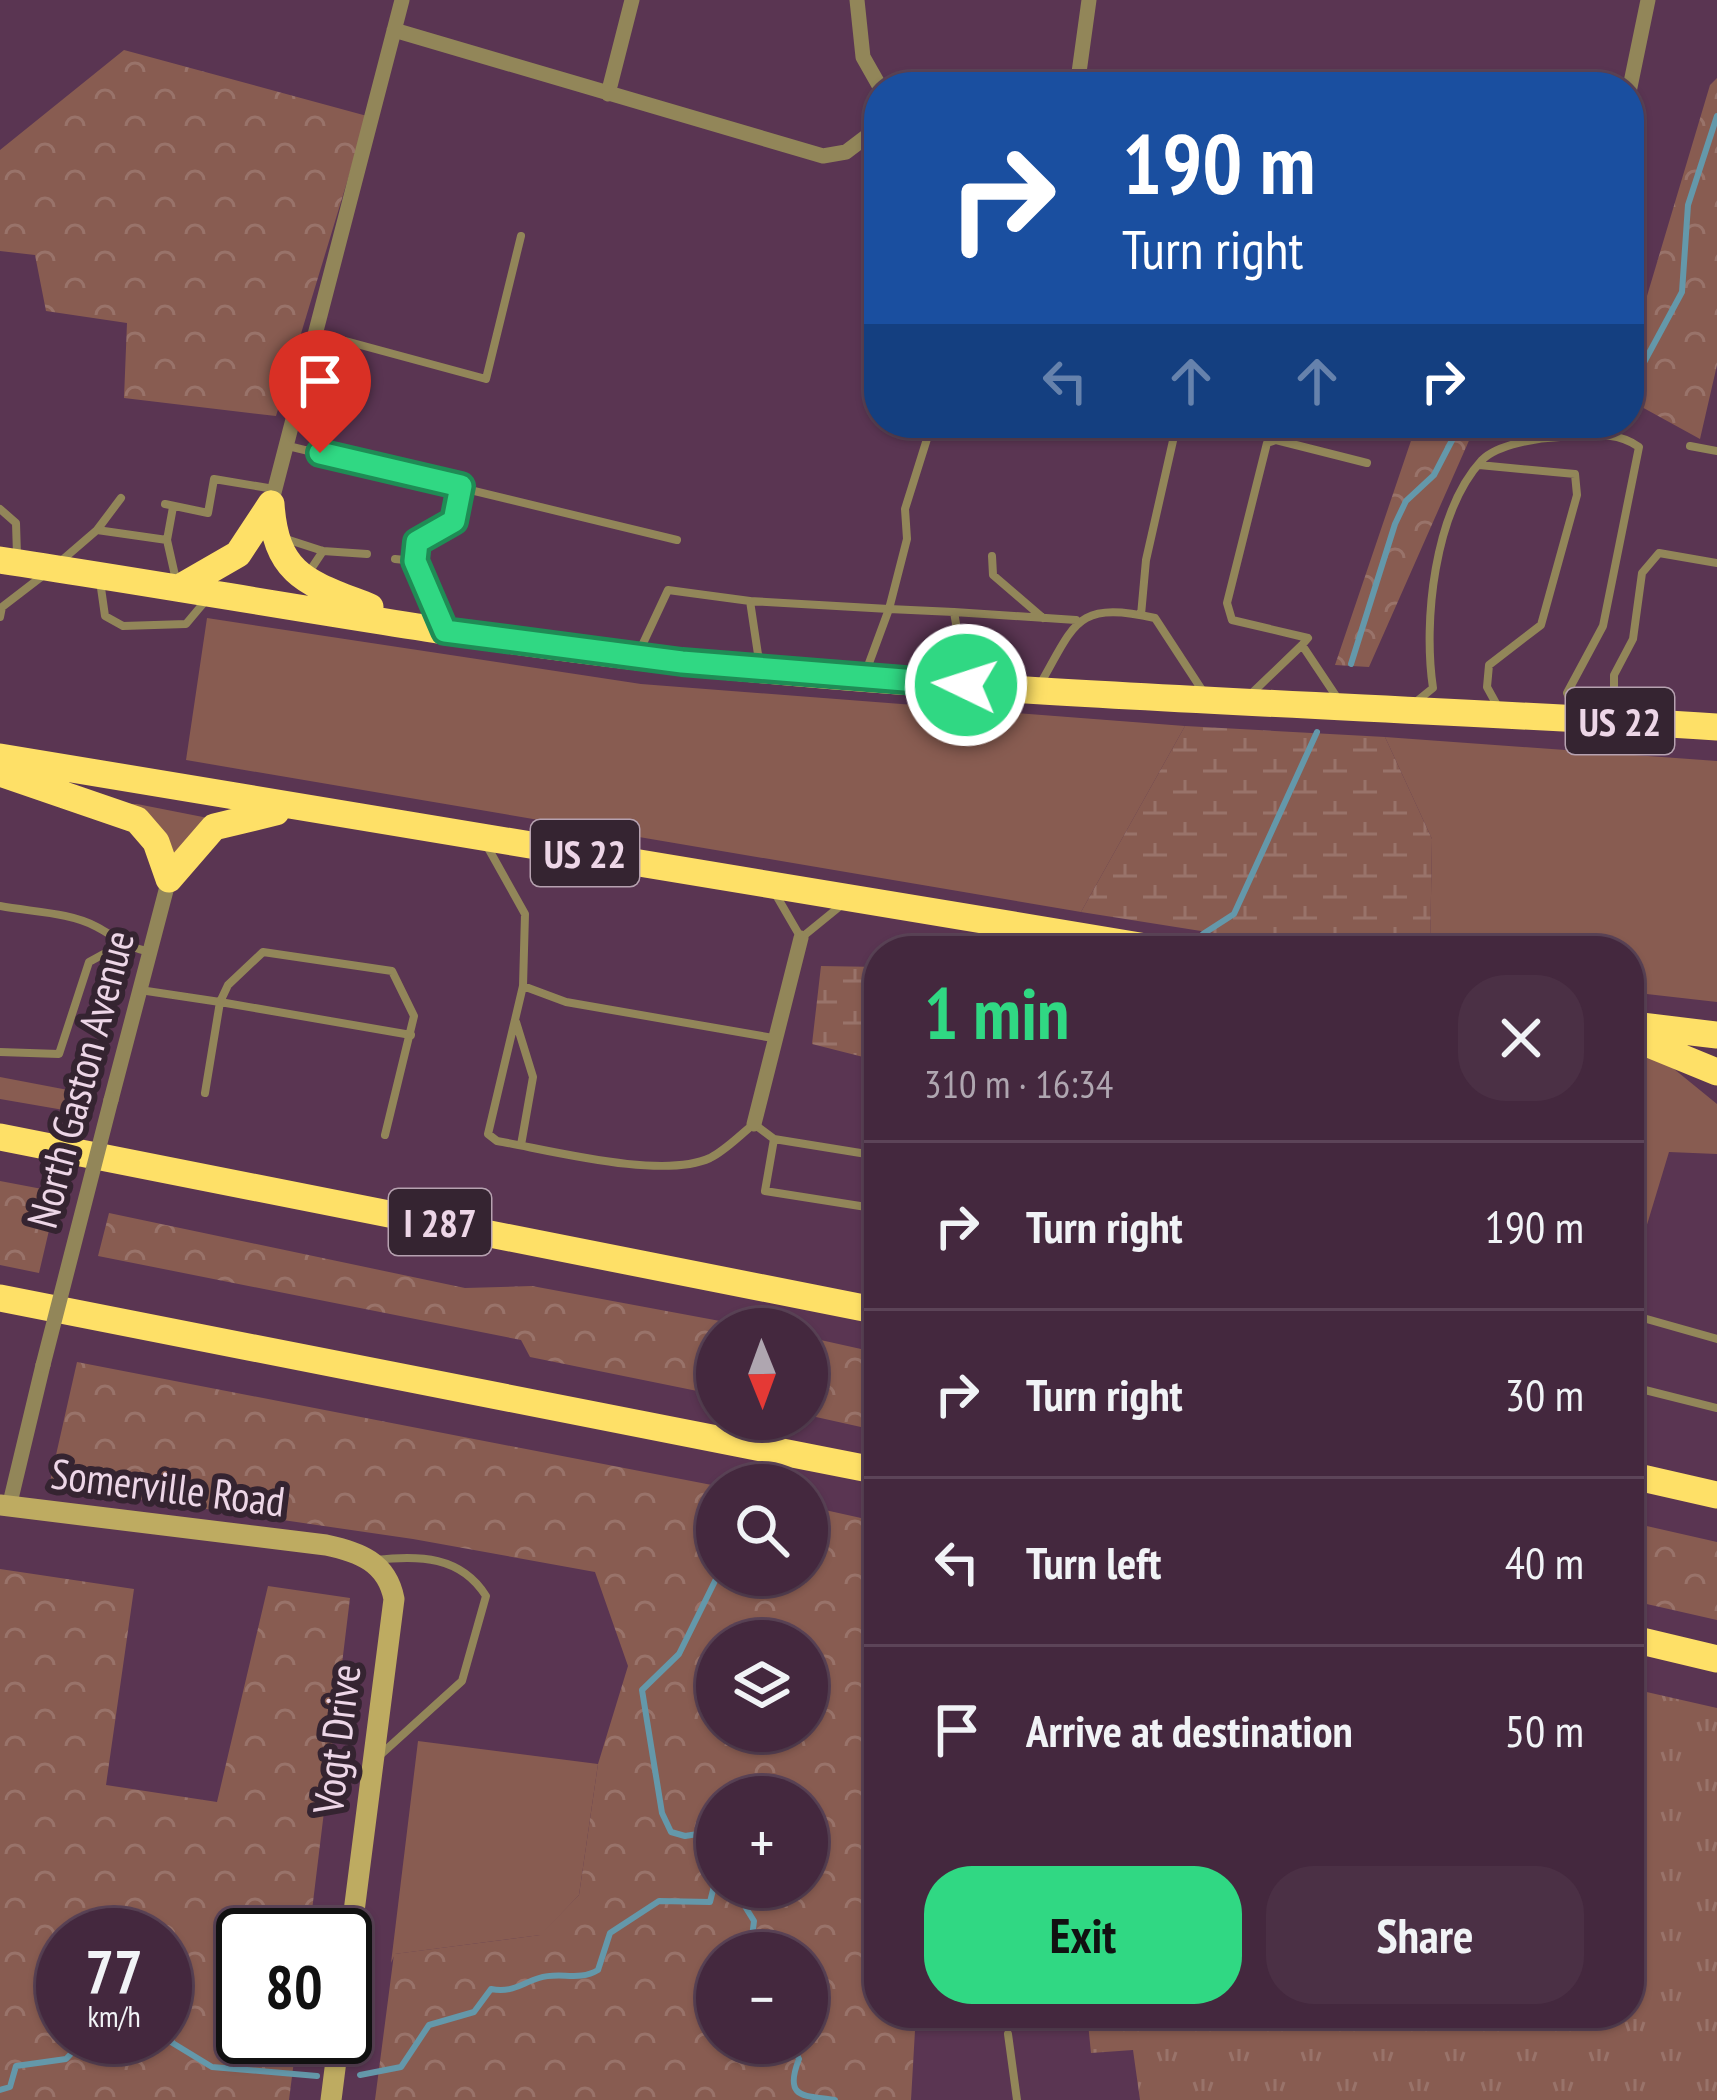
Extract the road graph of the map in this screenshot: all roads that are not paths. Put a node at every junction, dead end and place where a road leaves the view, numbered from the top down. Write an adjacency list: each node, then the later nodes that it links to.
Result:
1 (402, 0): 6 (street)
2 (632, 0): 10 (street)
3 (857, 0): 7 (street)
4 (1089, 0): 8 (street)
5 (1648, 0): 9 (street)
6 (394, 30): 10 (street); 13 (street)
7 (872, 72)
8 (1079, 72)
9 (1633, 72)
10 (608, 94): 11 (street)
11 (864, 138)
12 (521, 236): 13 (lane)
13 (316, 332): 18 (street)
14 (927, 438): 44 (lane)
15 (1174, 438): 46 (lane)
16 (1537, 438): 22 (lane)
17 (1627, 438): 63 (lane)
18 (286, 446): 23 (lane); 24 (street)
19 (1690, 446): 20 (lane)
20 (1717, 451)
21 (1367, 464): 52 (lane)
22 (1479, 465): 61 (lane); 62 (lane)
23 (461, 486): 30 (lane); 36 (lane)
24 (273, 497): 28 (highway); 29 (lane); 41 (highway)
25 (121, 498): 27 (lane)
26 (0, 509): 35 (lane)
27 (97, 530): 29 (lane); 38 (lane)
28 (273, 534): 31 (lane); 40 (highway)
29 (167, 540): 41 (lane)
30 (677, 540)
31 (323, 551): 32 (lane); 40 (lane)
32 (367, 554)
33 (992, 556): 48 (lane)
34 (395, 559): 36 (lane)
35 (9, 561): 38 (highway, US 22)
36 (415, 561): 51 (lane)
37 (1717, 563): 64 (lane)
38 (53, 568): 39 (highway, US 22); 47 (lane)
39 (100, 576): 41 (highway, US 22); 42 (lane)
40 (304, 579): 50 (highway)
41 (178, 588): 42 (highway, US 22)
42 (212, 594): 50 (highway, US 22)
43 (750, 601): 44 (lane); 53 (lane); 54 (lane)
44 (889, 609): 45 (lane); 55 (lane)
45 (955, 612): 48 (lane); 56 (lane)
46 (1141, 615): 49 (lane); 58 (lane)
47 (0, 617)
48 (1044, 619): 49 (lane)
49 (1078, 620): 57 (lane)
50 (416, 626): 51 (highway, US 22)
51 (445, 631): 53 (highway, US 22)
52 (1302, 645): 59 (lane); 60 (lane)
53 (637, 656): 54 (highway, US 22)
54 (760, 668): 55 (highway, US 22)
55 (864, 677): 56 (highway, US 22)
56 (966, 685): 57 (highway, US 22)
57 (1036, 690): 58 (highway, US 22)
58 (1206, 697): 59 (highway, US 22)
59 (1246, 699): 60 (highway, US 22)
60 (1342, 705): 61 (highway, US 22)
61 (1407, 710): 62 (highway, US 22)
62 (1501, 714): 63 (highway, US 22)
63 (1578, 718): 64 (highway, US 22)
64 (1614, 721): 65 (highway, US 22)
65 (1717, 727)
66 (0, 757): 68 (highway, US 22)
67 (0, 773): 70 (highway)
68 (316, 809): 69 (highway, US 22); 70 (highway)
69 (478, 835): 71 (highway, US 22); 78 (lane)
70 (169, 879): 77 (street, North Gaston Avenue)
71 (769, 883): 72 (highway, US 22); 75 (lane)
72 (852, 897): 74 (highway, US 22); 75 (lane)
73 (0, 906): 76 (lane)
74 (1082, 936)
75 (801, 938): 85 (street)
76 (120, 945): 77 (lane); 87 (lane)
77 (150, 952): 79 (street, North Gaston Avenue)
78 (523, 986): 81 (lane); 85 (lane)
79 (139, 990): 80 (lane); 106 (street, North Gaston Avenue, bridge)
80 (220, 1001): 83 (lane); 83 (lane); 89 (lane)
81 (515, 1020): 94 (lane); 94 (lane)
82 (1644, 1026): 84 (highway)
83 (411, 1035): 92 (lane)
84 (1717, 1035)
85 (775, 1039): 90 (street)
86 (1644, 1042): 88 (highway)
87 (0, 1052)
88 (1717, 1072)
89 (205, 1093)
90 (754, 1124): 93 (lane); 94 (lane)
91 (0, 1136): 98 (highway, I 287)
92 (385, 1136)
93 (774, 1139): 95 (lane); 96 (lane)
94 (521, 1145)
95 (864, 1154)
96 (864, 1207)
97 (0, 1298): 103 (highway)
98 (864, 1308)
99 (1644, 1318): 100 (lane)
100 (1717, 1339)
101 (1644, 1390): 102 (lane)
102 (1717, 1408)
103 (864, 1468)
104 (1644, 1478): 105 (highway)
105 (1717, 1495)
106 (4, 1506): 107 (street, Somerville Road)
107 (373, 1560): 110 (street, Vogt Drive); 110 (lane)
108 (1644, 1642): 109 (highway)
109 (1717, 1659)
110 (372, 1762): 111 (street, Vogt Drive)
111 (354, 1908)
112 (1008, 2034): 115 (lane)
113 (335, 2064): 114 (street)
114 (332, 2100)
115 (1017, 2100)

